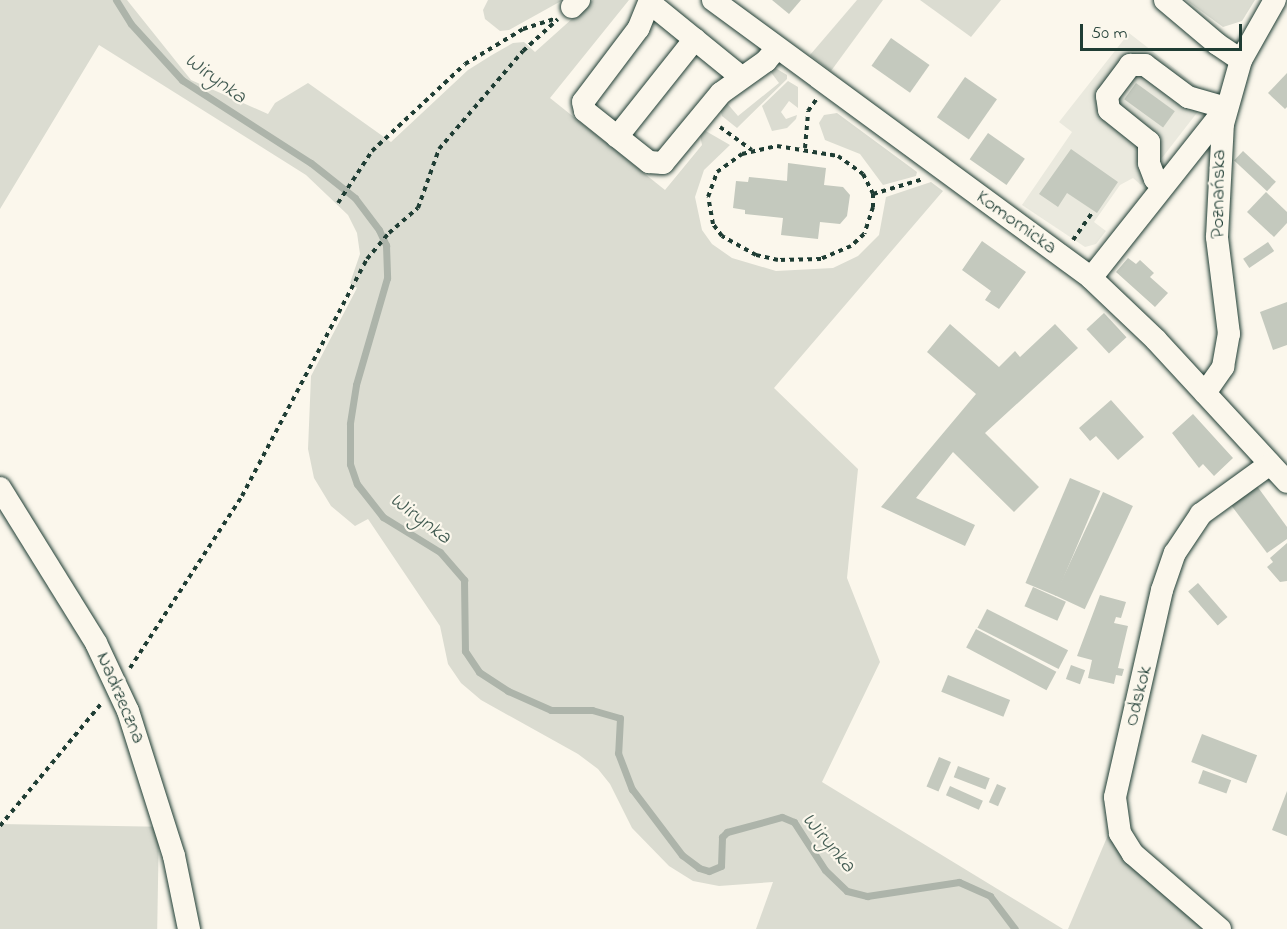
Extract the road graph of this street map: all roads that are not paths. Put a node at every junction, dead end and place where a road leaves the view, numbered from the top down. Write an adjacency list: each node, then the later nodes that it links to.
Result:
1 (713, 0): 6 (street, Komornicka)
2 (1165, 0): 7 (street)
3 (1275, 0): 7 (street, Poznańska)
4 (650, 1): 5 (street); 10 (street)
5 (695, 39): 8 (street); 10 (street)
6 (776, 49): 8 (street); 12 (street, Komornicka)
7 (1241, 60): 9 (street, Poznańska)
8 (741, 76): 10 (street)
9 (1226, 108): 11 (street); 11 (street); 13 (street, Poznańska)
10 (617, 137)
11 (1163, 185): 12 (street)
12 (1091, 278): 13 (street, Komornicka)
13 (1205, 393): 14 (street, Komornicka)
14 (1270, 464): 15 (street, Komornicka); 18 (street, Odskok)
15 (1287, 482)
16 (0, 488): 17 (street, Nadrzeczna)
17 (189, 929)
18 (1220, 929)

